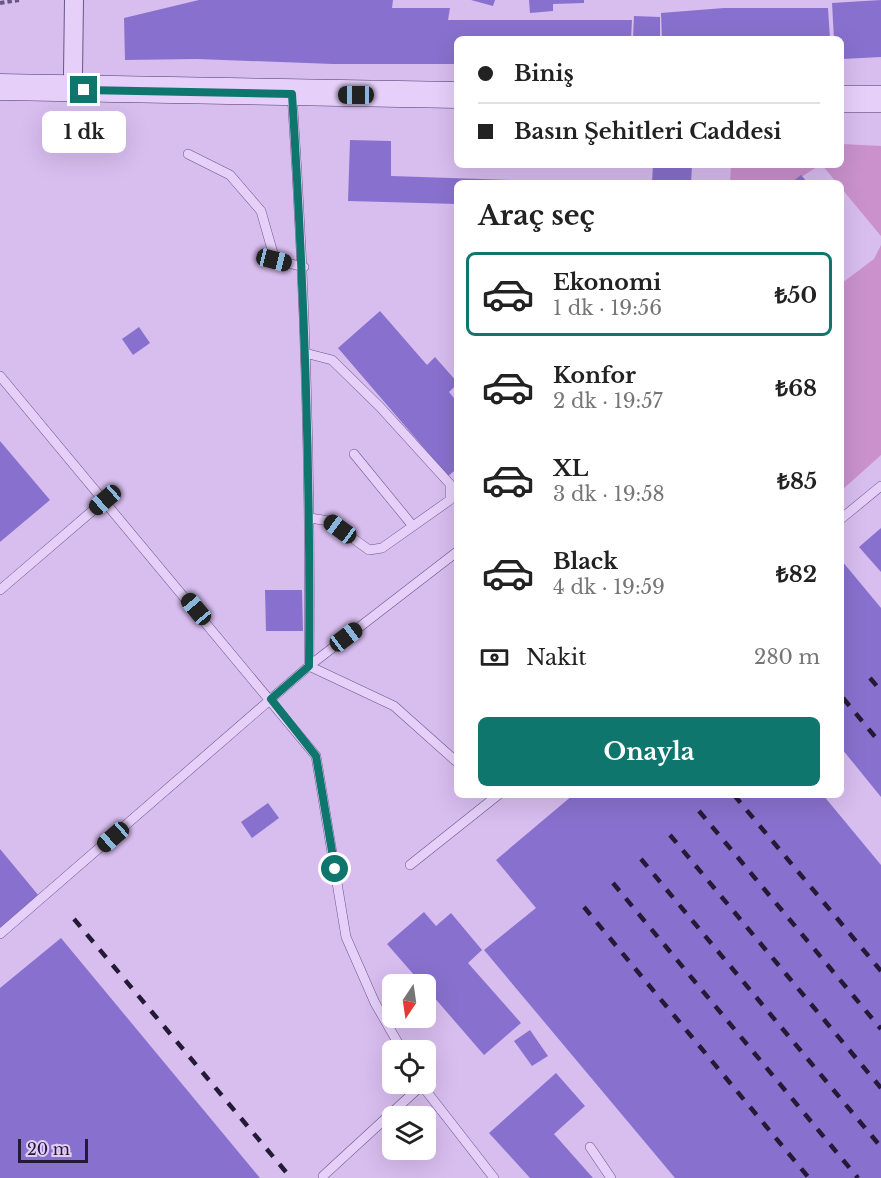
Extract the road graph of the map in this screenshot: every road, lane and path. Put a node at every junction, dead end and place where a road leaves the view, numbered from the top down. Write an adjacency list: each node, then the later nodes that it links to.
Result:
1 (19, 0): 3 (path)
2 (74, 0): 5 (street)
3 (0, 3)
4 (0, 72): 5 (main road)
5 (73, 74): 7 (main road)
6 (0, 87): 7 (main road)
7 (200, 92): 8 (main road)
8 (292, 94): 9 (main road); 13 (lane)
9 (454, 95)
10 (844, 99): 11 (main road)
11 (881, 99)
12 (188, 154): 13 (lane)
13 (304, 267): 14 (lane)
14 (305, 353): 20 (lane); 21 (lane)
15 (0, 375): 18 (lane)
16 (354, 454): 21 (lane)
17 (881, 486): 19 (lane)
18 (105, 500): 23 (lane); 25 (lane)
19 (844, 516)
20 (310, 518): 21 (lane); 24 (lane)
21 (412, 525)
22 (454, 554): 24 (lane)
23 (0, 590)
24 (309, 666): 25 (lane); 26 (lane)
25 (271, 699): 29 (lane); 30 (lane)
26 (454, 759)
27 (494, 798): 28 (lane)
28 (410, 865)
29 (0, 934)
30 (396, 1040)
31 (410, 1094): 34 (lane)
32 (429, 1094): 35 (lane)
33 (590, 1147): 36 (lane)
34 (322, 1176)
35 (494, 1178)
36 (611, 1178)

